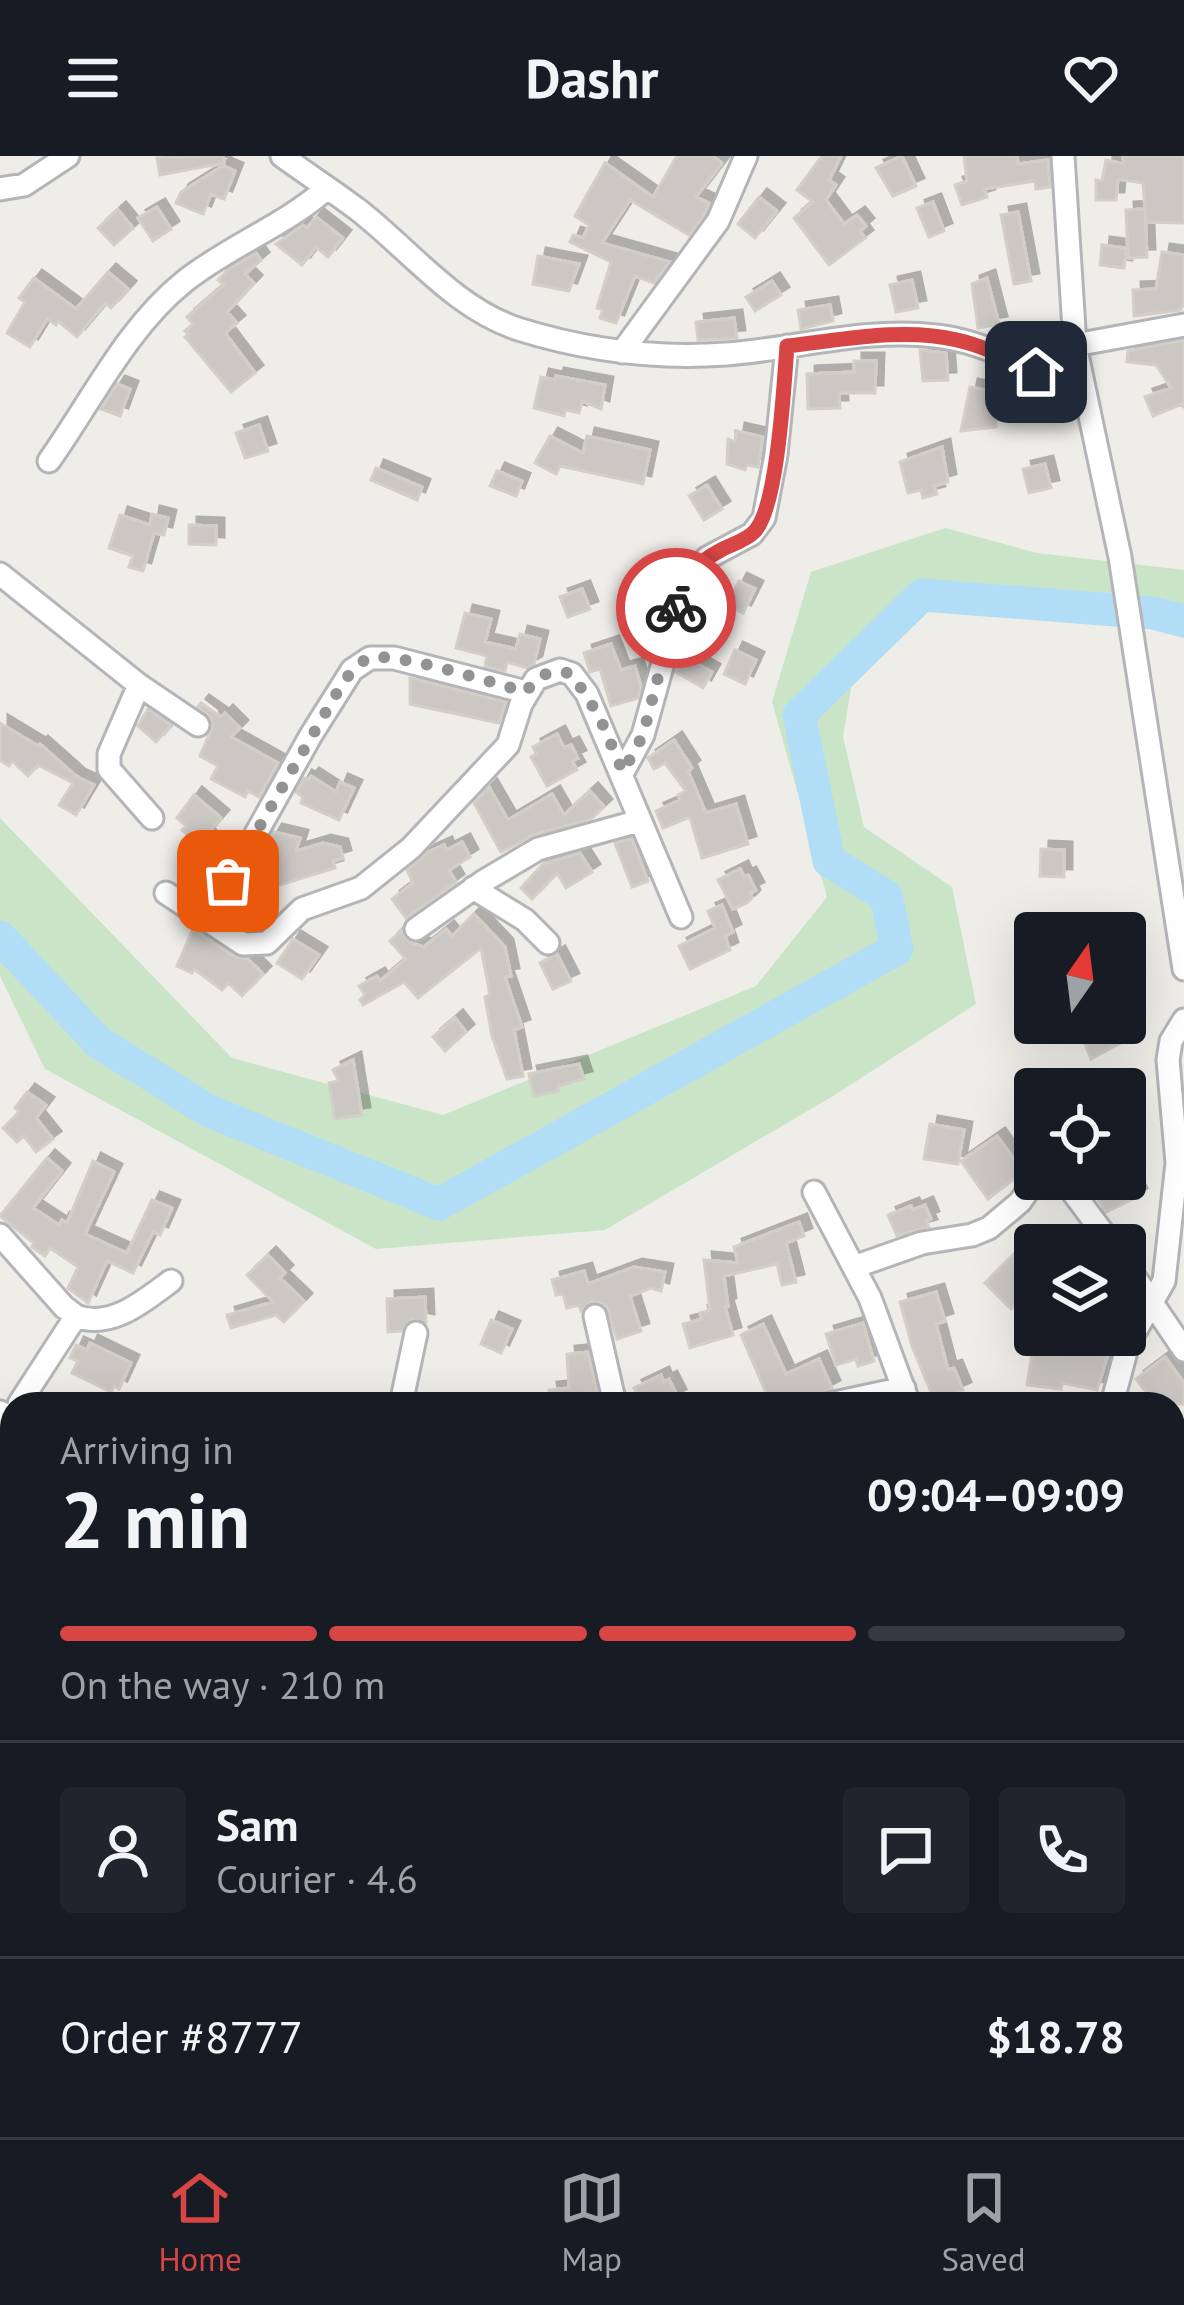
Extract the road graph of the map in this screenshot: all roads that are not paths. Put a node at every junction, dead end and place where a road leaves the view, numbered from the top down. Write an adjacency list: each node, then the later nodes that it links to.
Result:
1 (68, 156): 5 (street)
2 (283, 156): 6 (street)
3 (746, 156): 10 (street)
4 (1064, 156): 8 (street)
5 (0, 189)
6 (326, 189): 10 (street); 12 (street)
7 (1184, 326): 8 (street)
8 (1075, 345): 11 (street)
9 (787, 346): 10 (street); 11 (street); 17 (street)
10 (622, 352)
11 (1086, 401): 26 (street)
12 (49, 461)
13 (0, 574): 14 (street)
14 (139, 685): 16 (street); 18 (street)
15 (526, 692): 17 (street); 23 (street); 23 (street)
16 (198, 725)
17 (623, 772): 19 (street)
18 (152, 818)
19 (639, 820): 20 (street); 22 (street)
20 (472, 888): 24 (street); 25 (street)
21 (166, 893): 23 (street)
22 (681, 917)
23 (209, 918)
24 (416, 929)
25 (548, 944)
26 (1184, 969)
27 (1184, 1020): 34 (street)
28 (814, 1192): 31 (street)
29 (1021, 1200): 31 (street)
30 (0, 1235): 35 (street)
31 (854, 1267): 42 (street)
32 (171, 1280): 35 (street)
33 (1146, 1291): 34 (street)
34 (1154, 1301): 38 (street); 43 (street)
35 (76, 1316): 39 (street)
36 (595, 1316): 41 (street)
37 (416, 1333): 40 (street)
38 (1184, 1350)
39 (27, 1392)
40 (404, 1392)
41 (612, 1392)
42 (906, 1392)
43 (1115, 1392)

